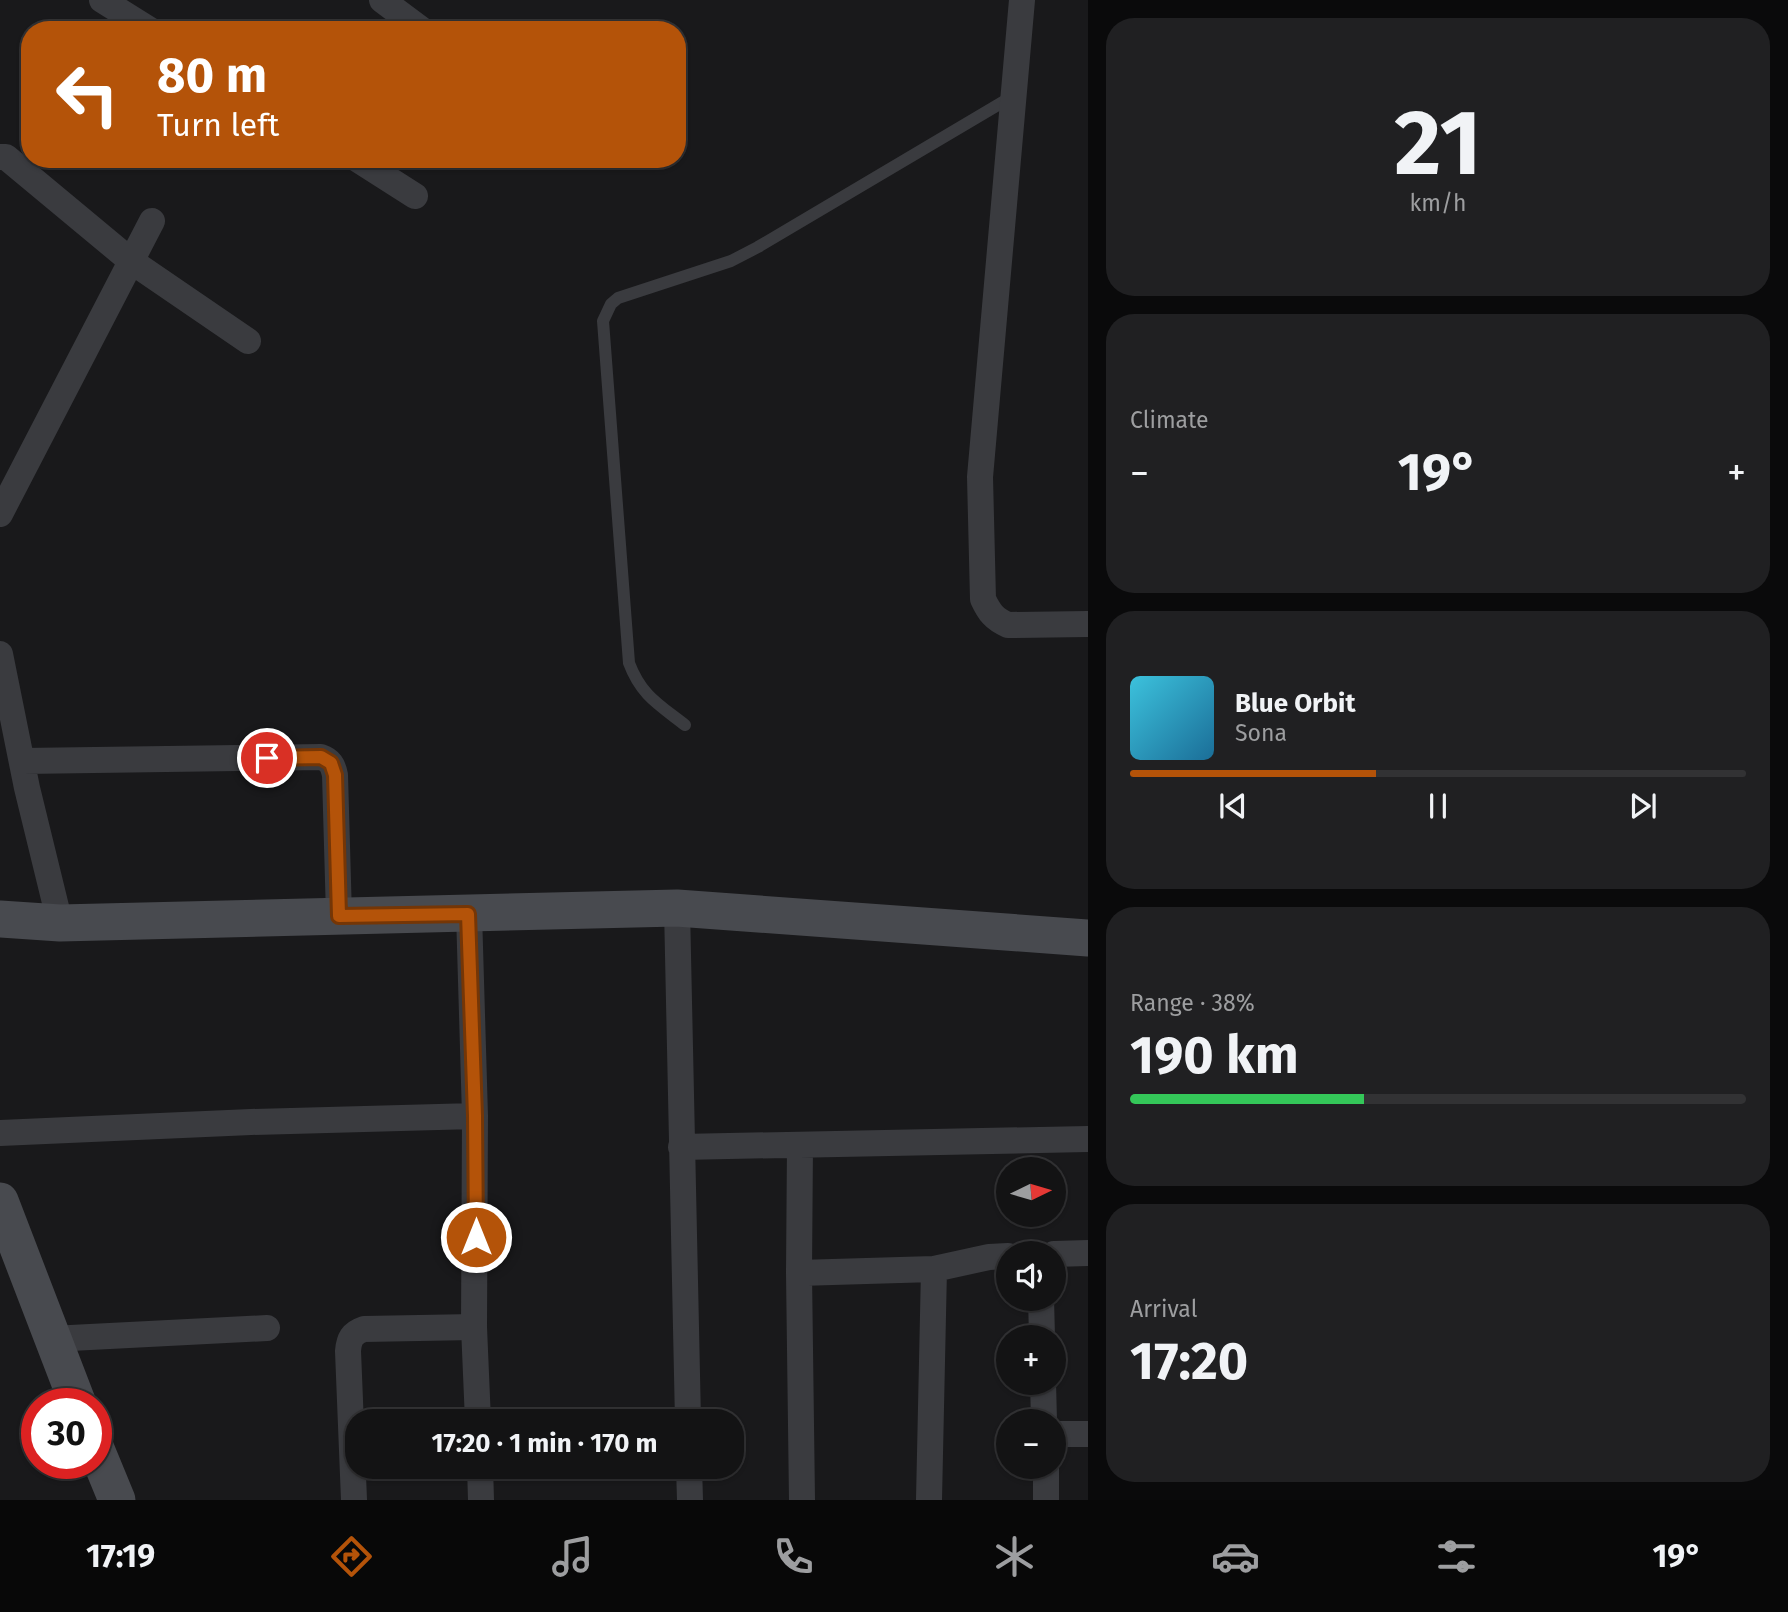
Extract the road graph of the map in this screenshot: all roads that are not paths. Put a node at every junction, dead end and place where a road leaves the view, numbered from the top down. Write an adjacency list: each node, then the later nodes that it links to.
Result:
1 (102, 0): 4 (street)
2 (382, 0): 5 (street)
3 (1022, 0): 6 (street)
4 (136, 21)
5 (410, 21)
6 (1014, 96): 14 (street); 16 (lane)
7 (0, 157): 11 (street)
8 (371, 168): 9 (street)
9 (415, 196)
10 (152, 220): 11 (street)
11 (131, 261): 12 (street); 13 (street)
12 (248, 341)
13 (0, 514)
14 (1088, 624)
15 (0, 654): 17 (street)
16 (685, 725)
17 (23, 761): 20 (street); 22 (street)
18 (677, 908): 19 (street); 23 (street); 28 (street)
19 (468, 914): 20 (street); 24 (street)
20 (339, 916): 22 (street)
21 (0, 919): 22 (street)
22 (61, 923)
23 (1088, 938)
24 (475, 1116): 25 (street); 35 (street)
25 (0, 1133)
26 (1088, 1139): 27 (street)
27 (800, 1145): 28 (street); 34 (street)
28 (681, 1147): 40 (street)
29 (0, 1201): 37 (street)
30 (1088, 1253): 31 (street)
31 (1066, 1254)
32 (996, 1257): 33 (street)
33 (934, 1269): 34 (street); 52 (street)
34 (799, 1273): 51 (street)
35 (474, 1327): 39 (street); 48 (street)
36 (267, 1328): 37 (street)
37 (51, 1339): 38 (street)
38 (71, 1388)
39 (477, 1409)
40 (688, 1409)
41 (1066, 1434): 42 (street)
42 (1088, 1434)
43 (108, 1479): 47 (street)
44 (480, 1479): 49 (street)
45 (689, 1479): 50 (street)
46 (1045, 1479): 53 (street)
47 (117, 1500)
48 (354, 1500)
49 (481, 1500)
50 (690, 1500)
51 (802, 1500)
52 (929, 1500)
53 (1046, 1500)

